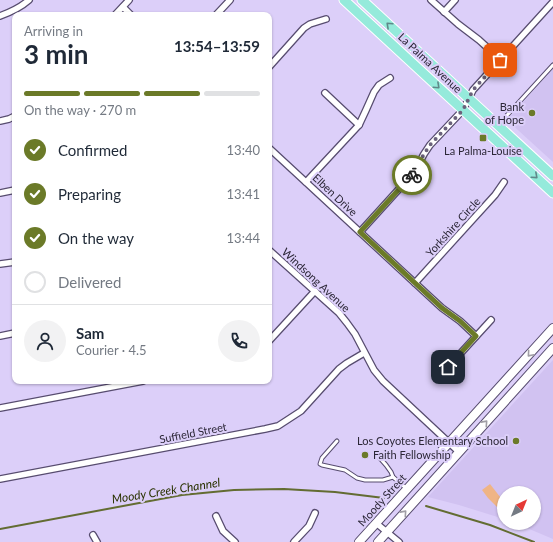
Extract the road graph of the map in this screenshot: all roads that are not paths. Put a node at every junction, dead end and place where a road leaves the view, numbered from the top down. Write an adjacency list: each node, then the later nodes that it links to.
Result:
1 (29, 0): 14 (street)
2 (129, 0): 9 (street)
3 (230, 0): 12 (street)
4 (344, 0): 22 (main road, La Palma Avenue, one-way to 22)
5 (362, 0): 21 (main road, La Palma Avenue, one-way to 5)
6 (431, 0): 13 (street)
7 (454, 0): 13 (street)
8 (553, 2): 16 (street)
9 (123, 7): 10 (street); 11 (street)
10 (118, 12)
11 (128, 12)
12 (219, 12)
13 (444, 12): 16 (street)
14 (0, 16)
15 (326, 19): 17 (street)
16 (500, 60): 21 (street)
17 (272, 64)
18 (553, 65): 26 (lane)
19 (390, 78): 25 (street)
20 (325, 93): 25 (street)
21 (468, 99): 22 (street); 26 (main road, La Palma Avenue)
22 (463, 110): 29 (main road, La Palma Avenue); 36 (street)
23 (12, 117): 24 (street)
24 (0, 121)
25 (359, 125): 31 (street)
26 (498, 126): 27 (main road, La Palma Avenue)
27 (525, 150): 29 (main road); 30 (main road, La Palma Avenue)
28 (272, 151): 31 (street, Elben Drive)
29 (516, 159): 35 (main road, La Palma Avenue, one-way to 35)
30 (553, 176)
31 (306, 182): 36 (street, Elben Drive)
32 (504, 182): 40 (street, Yorkshire Circle)
33 (12, 191): 34 (street)
34 (0, 193)
35 (553, 193)
36 (360, 232): 40 (street, Elben Drive)
37 (272, 253): 41 (street, Windsong Avenue)
38 (12, 262): 39 (street)
39 (0, 264)
40 (415, 283): 46 (street, Elben Drive)
41 (315, 291): 47 (street); 49 (street, Windsong Avenue)
42 (491, 320): 46 (street)
43 (553, 328): 51 (main road, Moody Street, one-way to 51)
44 (12, 334): 45 (street)
45 (0, 336)
46 (476, 336): 50 (street)
47 (272, 337)
48 (553, 348): 52 (main road)
49 (364, 353): 56 (street, Windsong Avenue); 60 (street, Suffield Street)
50 (448, 367)
51 (518, 367): 52 (main road); 56 (main road, Moody Street)
52 (528, 376): 57 (main road, one-way to 52)
53 (127, 384): 54 (street)
54 (0, 408)
55 (337, 441): 59 (lane)
56 (449, 442): 57 (street, Windsong Avenue); 61 (main road, Moody Street)
57 (459, 452): 65 (main road, one-way to 57)
58 (379, 458): 59 (lane)
59 (393, 477): 61 (lane)
60 (0, 479)
61 (407, 489): 64 (main road, Moody Street)
62 (315, 513): 69 (street)
63 (216, 516): 68 (street)
64 (376, 523): 65 (street); 70 (main road, Moody Street)
65 (387, 532): 71 (main road); 72 (street)
66 (93, 535): 67 (street)
67 (97, 542)
68 (235, 542)
69 (294, 542)
70 (359, 542)
71 (378, 542)
72 (399, 542)

